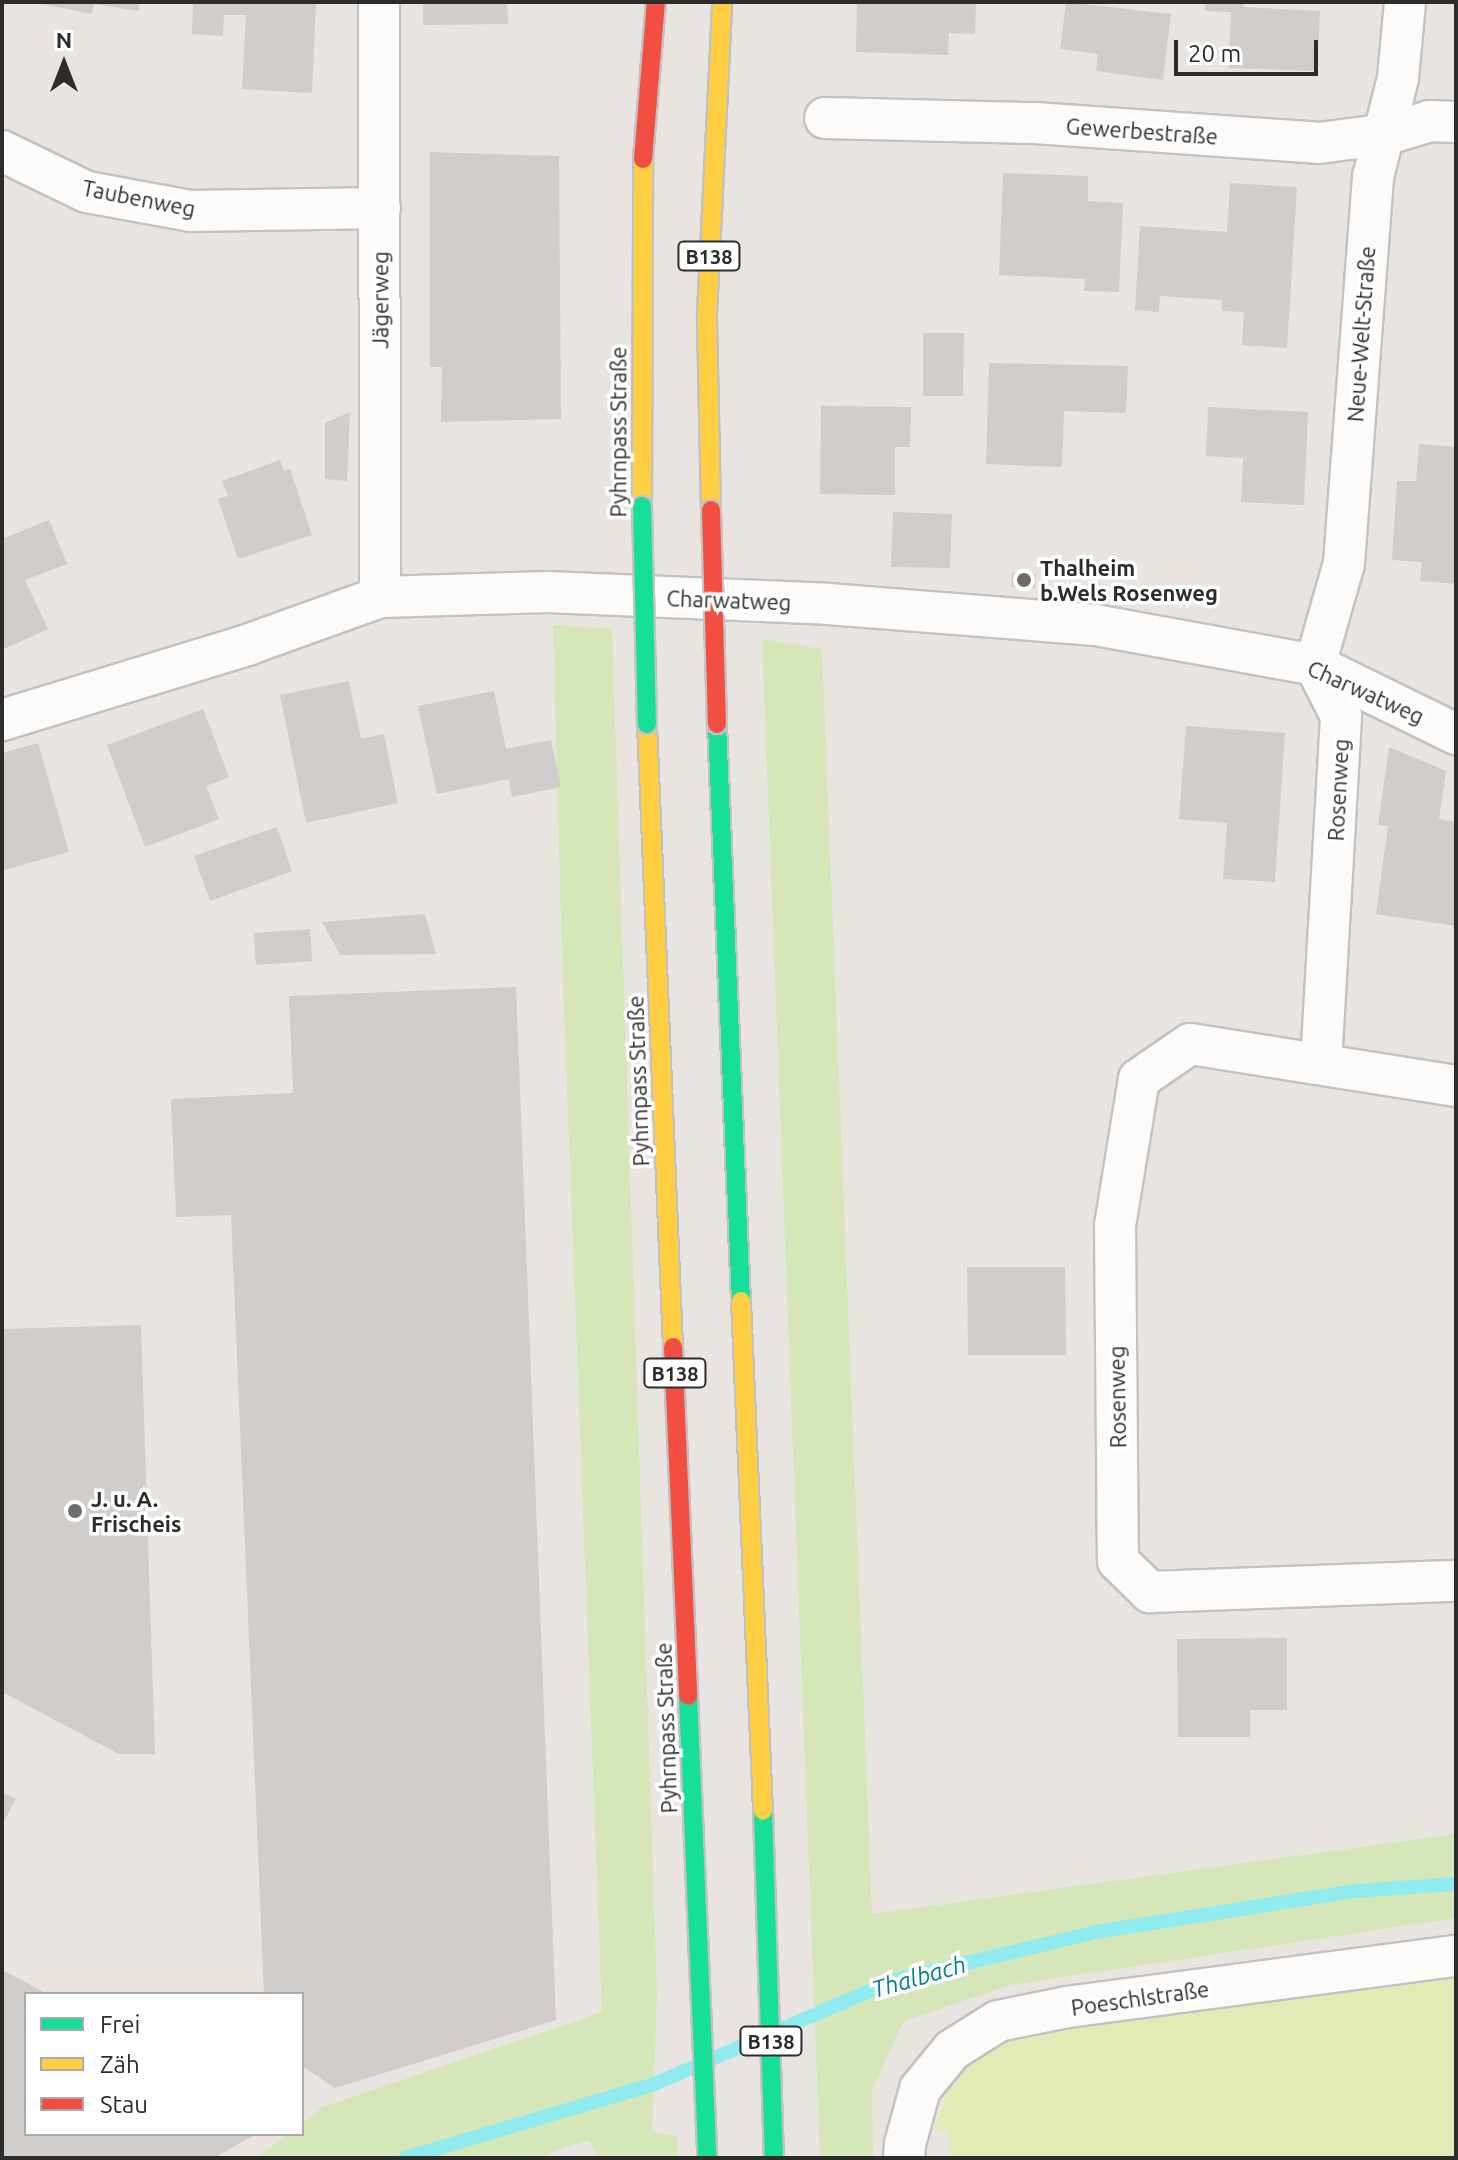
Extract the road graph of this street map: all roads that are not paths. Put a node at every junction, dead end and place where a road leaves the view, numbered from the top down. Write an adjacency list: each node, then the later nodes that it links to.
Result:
1 (379, 2): 9 (street, Jägerweg)
2 (656, 2): 18 (main road, Pyhrnpass Straße / B138, bridge)
3 (722, 2): 19 (main road, B138, bridge)
4 (1405, 2): 7 (street, Neue-Welt-Straße)
5 (825, 118): 7 (street, Gewerbestraße)
6 (1456, 122): 7 (street, Gewerbestraße)
7 (1387, 134): 11 (street, Neue-Welt-Straße)
8 (2, 151): 9 (street, Taubenweg)
9 (380, 208): 10 (street, Jägerweg)
10 (380, 597): 11 (street, Charwatweg); 12 (street, Charwatweg)
11 (1315, 665): 13 (street, Charwatweg); 14 (street, Rosenweg)
12 (2, 720)
13 (1456, 734)
14 (1321, 1064): 15 (street, Rosenweg); 16 (street, Rosenweg)
15 (1456, 1086)
16 (1456, 1581)
17 (1456, 1956): 20 (street, Poeschlstraße)
18 (707, 2154)
19 (774, 2158)
20 (904, 2158)

